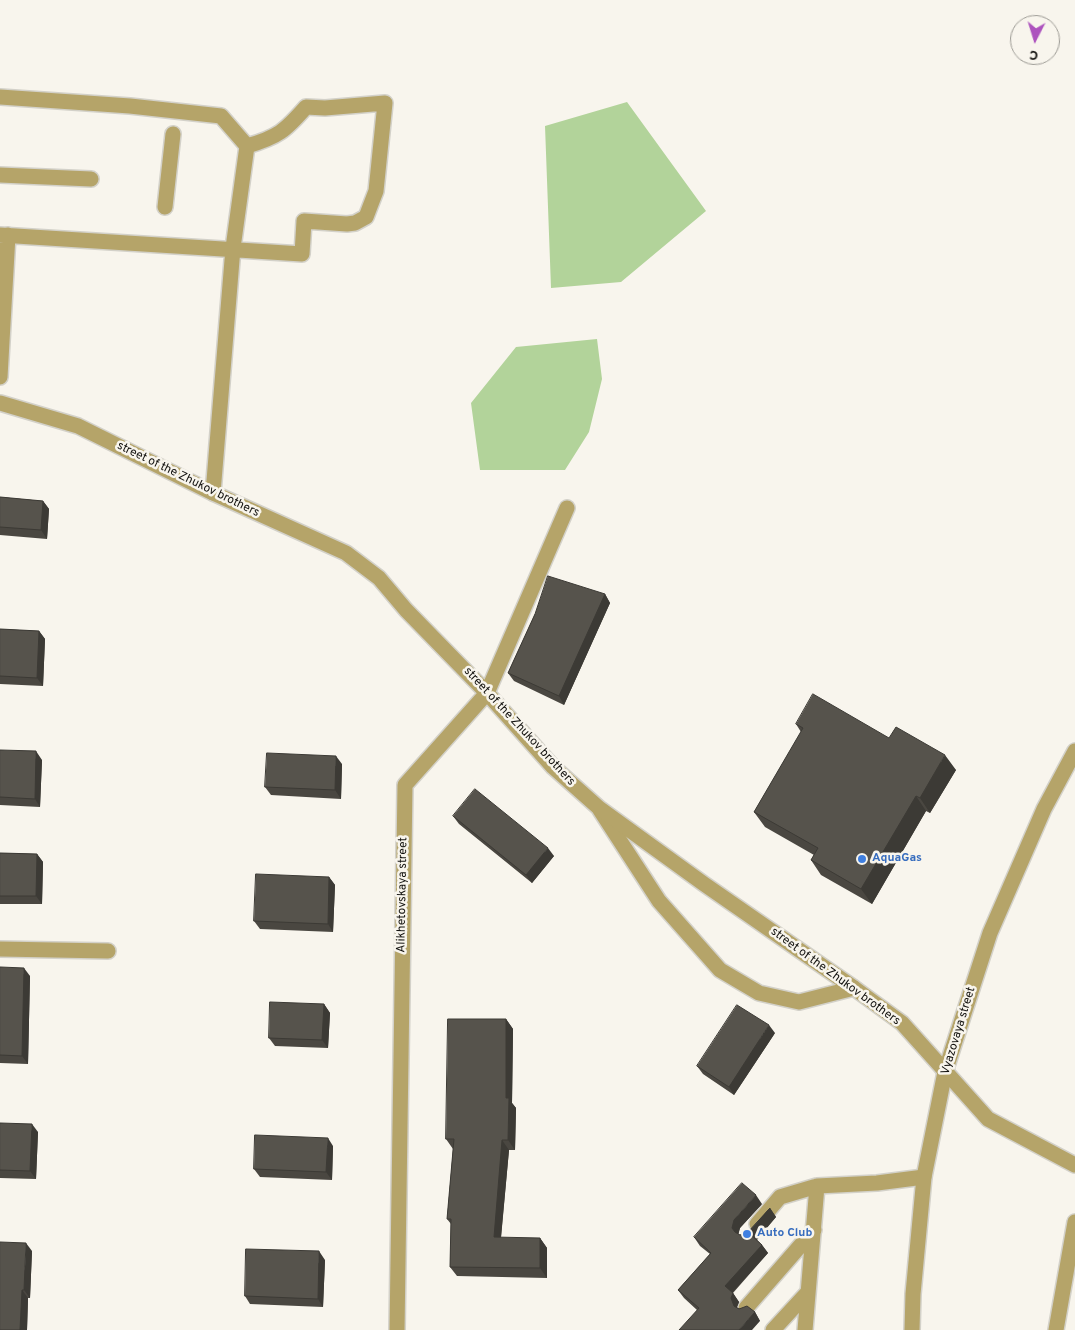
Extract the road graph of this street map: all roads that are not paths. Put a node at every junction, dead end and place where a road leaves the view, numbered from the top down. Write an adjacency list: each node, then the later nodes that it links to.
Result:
1 (0, 97): 3 (street)
2 (173, 134): 6 (street)
3 (247, 146): 8 (street); 8 (street)
4 (0, 174): 5 (street)
5 (91, 180)
6 (165, 207)
7 (4, 235): 8 (street); 9 (street)
8 (233, 248): 11 (street)
9 (0, 377)
10 (0, 403): 11 (street, street of the Zhukov brothers)
11 (213, 493): 13 (street, street of the Zhukov brothers)
12 (567, 508): 13 (street, Alikhetovskaya street)
13 (487, 693): 15 (street, street of the Zhukov brothers); 28 (street, Alikhetovskaya street)
14 (1075, 751): 19 (street, Vyazovaya street)
15 (599, 808): 18 (street, street of the Zhukov brothers); 18 (street)
16 (0, 949): 17 (street)
17 (108, 951)
18 (854, 988): 19 (street, street of the Zhukov brothers)
19 (945, 1072): 20 (street, street of the Zhukov brothers); 21 (street, Vyazovaya street)
20 (1075, 1165)
21 (924, 1177): 22 (street); 31 (street, Vyazovaya street)
22 (817, 1186): 24 (street); 25 (street)
23 (1075, 1222): 32 (street)
24 (814, 1230): 26 (street); 27 (street)
25 (747, 1234)
26 (808, 1292): 29 (street); 30 (street)
27 (746, 1308)
28 (397, 1330)
29 (773, 1330)
30 (805, 1330)
31 (912, 1330)
32 (1056, 1330)

